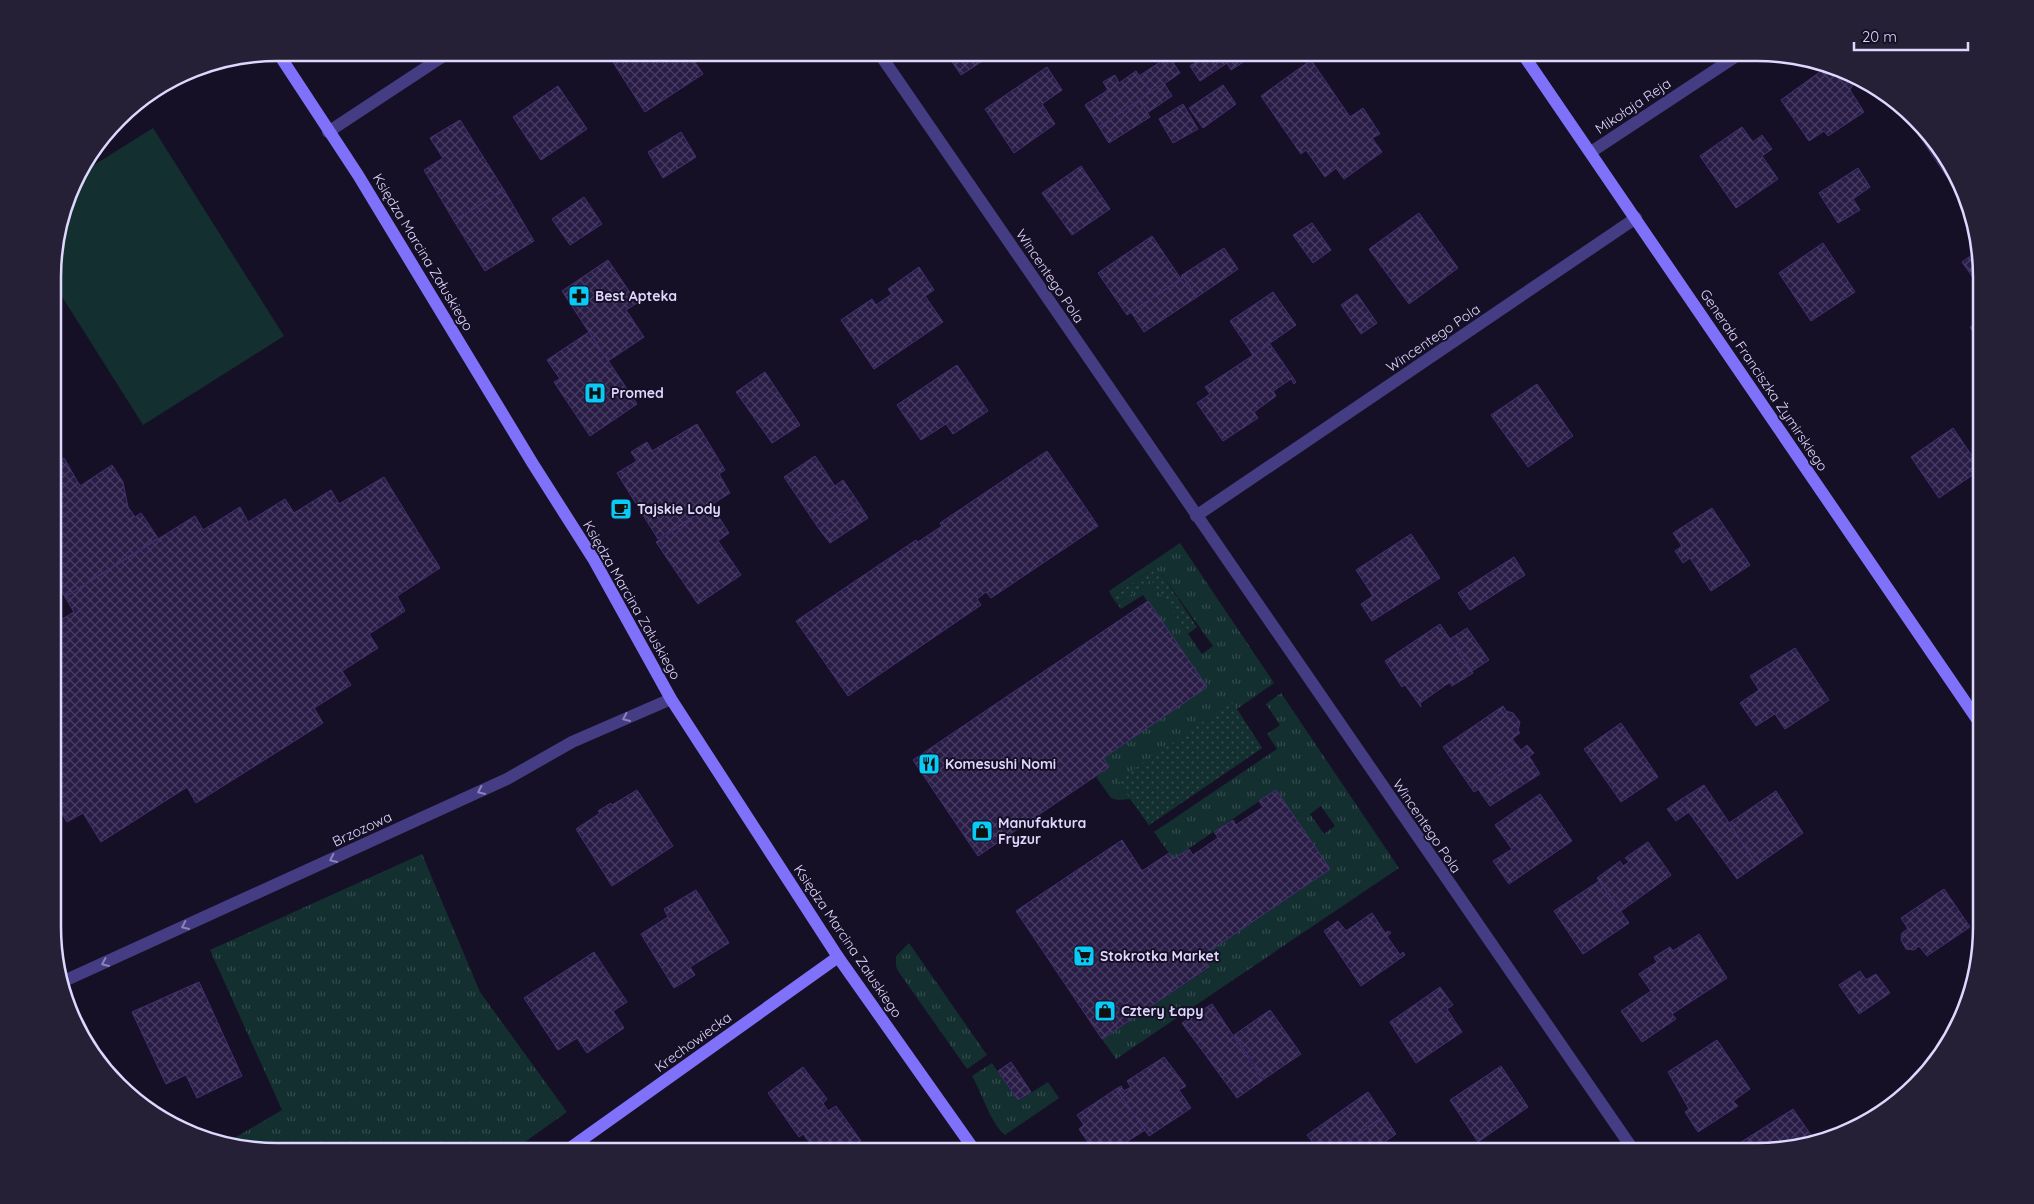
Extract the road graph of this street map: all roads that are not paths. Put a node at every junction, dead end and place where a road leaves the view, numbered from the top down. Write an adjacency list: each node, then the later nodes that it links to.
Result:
1 (284, 61): 6 (street, Księdza Marcina Załuskiego)
2 (434, 61): 6 (street)
3 (885, 61): 9 (street, Wincentego Pola)
4 (1528, 61): 7 (street, Generała Franciszka Żymirskiego)
5 (1728, 61): 7 (street, Mikołaja Reja)
6 (328, 132): 10 (street, Księdza Marcina Załuskiego)
7 (1591, 152): 8 (street, Generała Franciszka Żymirskiego)
8 (1636, 218): 9 (street, Wincentego Pola); 11 (street, Generała Franciszka Żymirskiego)
9 (1196, 516): 16 (street, Wincentego Pola)
10 (671, 699): 12 (street, Księdza Marcina Załuskiego); 13 (street, Brzozowa, one-way to 13)
11 (1973, 713)
12 (838, 957): 14 (street, Krechowiecka); 15 (street, Księdza Marcina Załuskiego)
13 (68, 979)
14 (577, 1143)
15 (970, 1143)
16 (1628, 1143)

